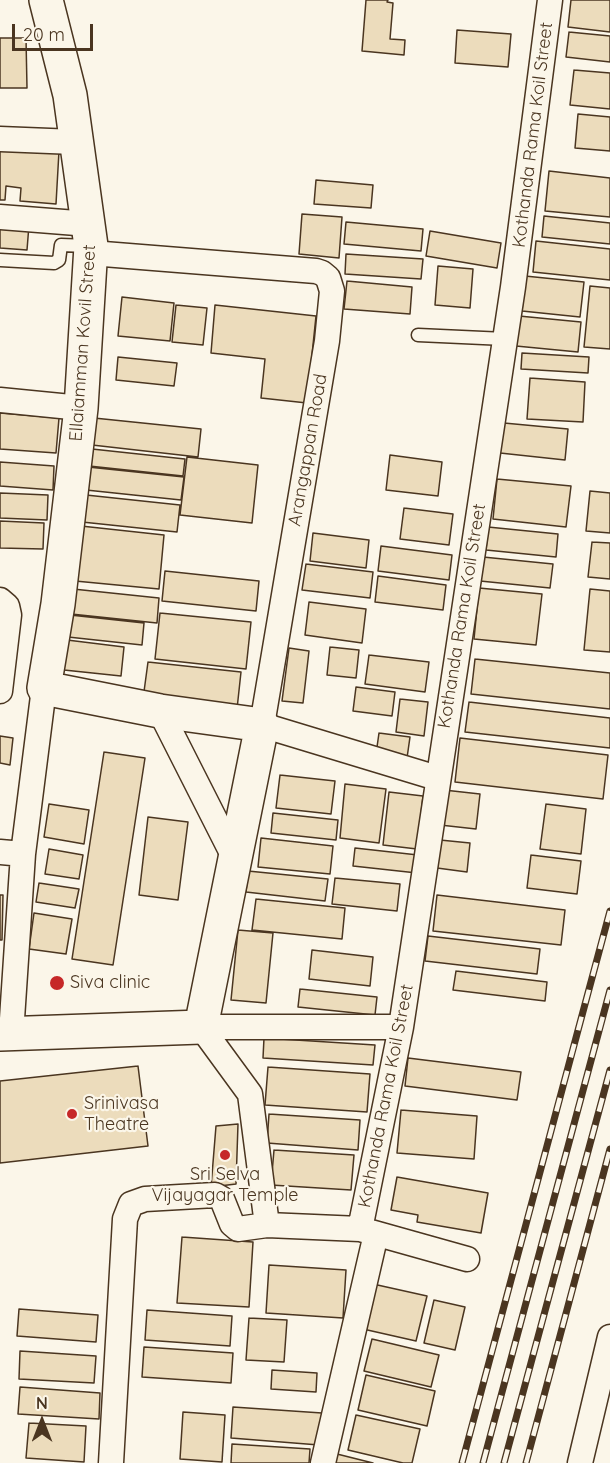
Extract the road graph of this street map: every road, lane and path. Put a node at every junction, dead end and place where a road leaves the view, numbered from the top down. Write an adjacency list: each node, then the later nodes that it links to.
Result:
1 (46, 0): 4 (street, Ellaiamman Kovil Street)
2 (550, 0): 9 (street, Kothanda Rama Koil Street)
3 (0, 139): 4 (street)
4 (75, 142): 6 (street, Ellaiamman Kovil Street)
5 (0, 217): 6 (street)
6 (90, 241): 7 (lane); 11 (street, Ellaiamman Kovil Street); 16 (street, Arangappan Road)
7 (0, 260)
8 (417, 335): 9 (lane)
9 (505, 339): 17 (street, Kothanda Rama Koil Street)
10 (0, 400): 11 (street)
11 (81, 408): 13 (street, Ellaiamman Kovil Street)
12 (0, 600): 14 (street)
13 (44, 688): 15 (street); 18 (street)
14 (0, 691)
15 (160, 711): 16 (street); 19 (street)
16 (262, 725): 17 (street); 19 (street, Arangappan Road)
17 (437, 778): 21 (street, Kothanda Rama Koil Street)
18 (11, 853): 22 (street)
19 (234, 857): 20 (street, Arangappan Road)
20 (201, 1027): 21 (street); 22 (street); 23 (street)
21 (401, 1027): 24 (street, Kothanda Rama Koil Street)
22 (5, 1034)
23 (267, 1225): 24 (street); 27 (street)
24 (368, 1231): 25 (street); 28 (street, Kothanda Rama Koil Street)
25 (467, 1259)
26 (610, 1338): 29 (street)
27 (111, 1463)
28 (322, 1463)
29 (580, 1463)

